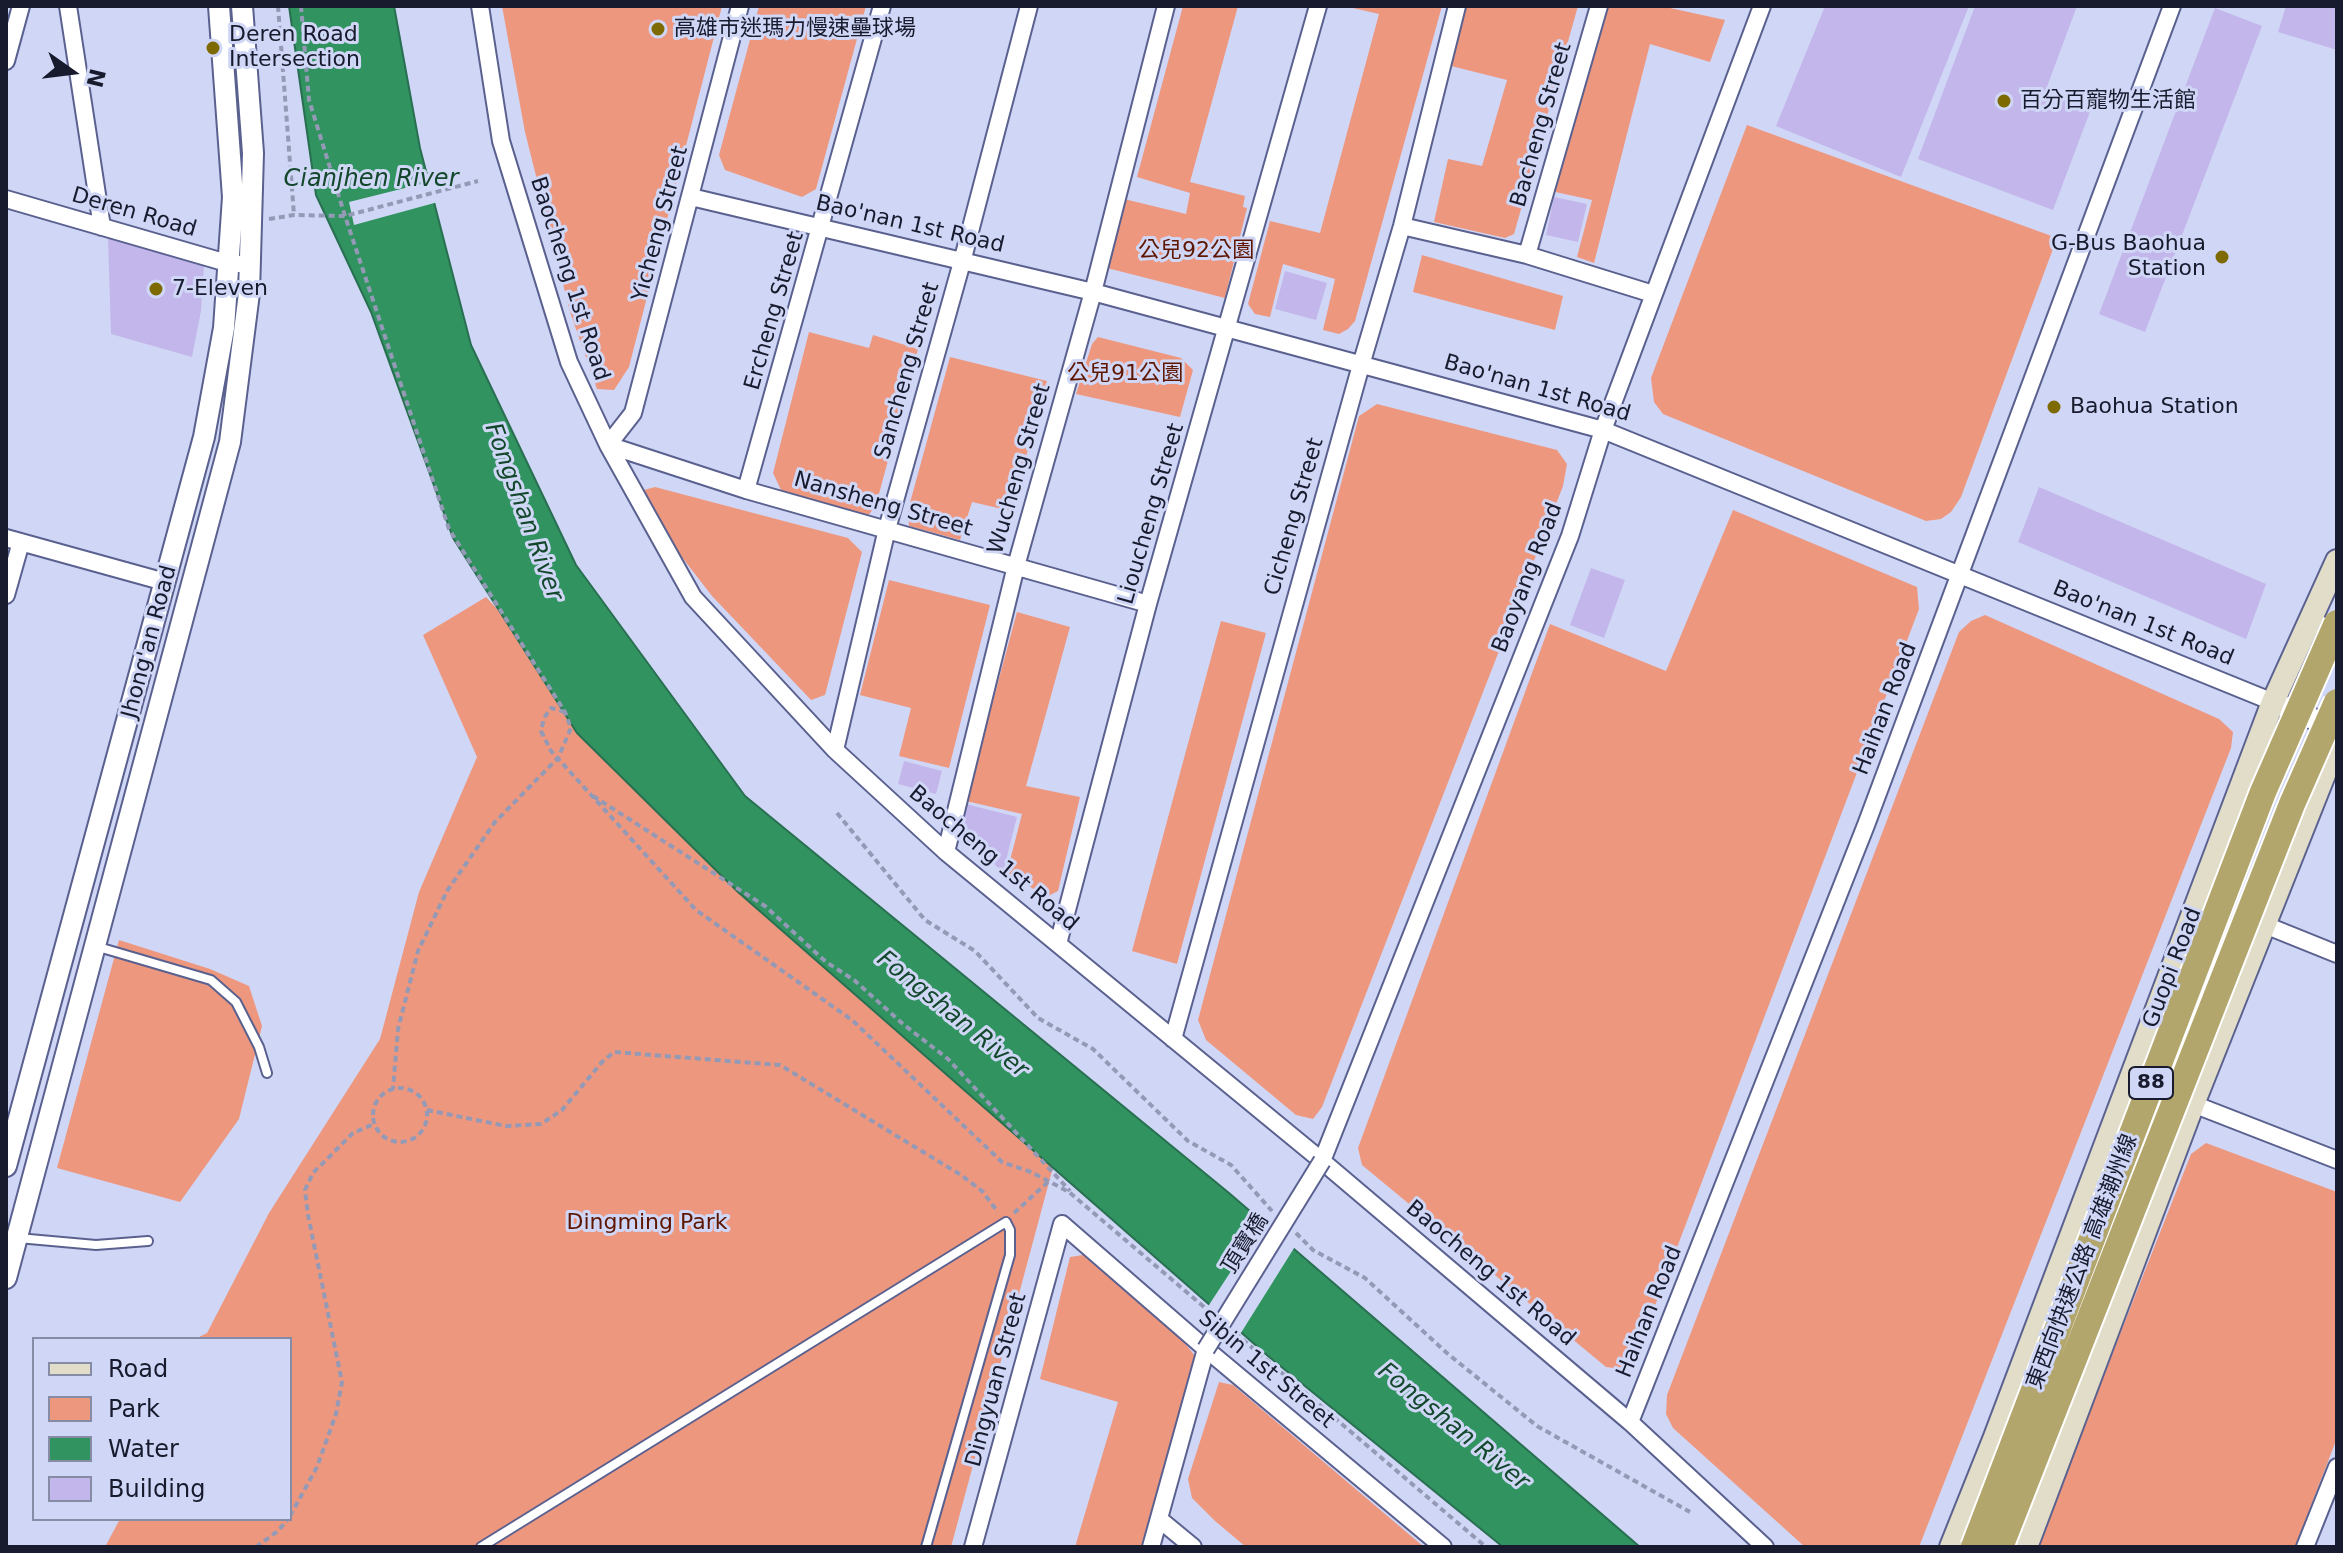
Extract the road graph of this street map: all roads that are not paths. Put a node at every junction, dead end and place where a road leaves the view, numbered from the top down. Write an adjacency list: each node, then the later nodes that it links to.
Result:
1 (21, 6): 15 (street)
2 (68, 6): 20 (street)
3 (219, 6): 24 (street, Jhong'an Road)
4 (242, 6): 25 (street, Jhong'an Road)
5 (480, 6): 31 (street, Baocheng 1st Road)
6 (740, 6): 17 (street, Yicheng Street)
7 (882, 6): 21 (street, Ercheng Street)
8 (1029, 6): 23 (street, Sancheng Street)
9 (1166, 6): 26 (street, Wucheng Street)
10 (1318, 6): 28 (street, Lioucheng Street)
11 (1457, 6): 19 (street, Cicheng Street)
12 (1599, 6): 22 (street, Bacheng Street)
13 (1762, 6): 27 (street, Baoyang Road)
14 (2172, 6): 37 (street, Haihan Road)
15 (11, 25): 16 (street)
16 (6, 61)
17 (691, 197): 21 (street, Bao'nan 1st Road); 31 (street, Yicheng Street)
18 (6, 199): 20 (street, Deren Road)
19 (1402, 226): 22 (street); 29 (street, Cicheng Street)
20 (102, 227): 24 (street, Deren Road)
21 (821, 229): 23 (street, Bao'nan 1st Road); 32 (street, Ercheng Street)
22 (1527, 255): 27 (street)
23 (962, 262): 26 (street, Bao'nan 1st Road); 33 (street, Sancheng Street)
24 (227, 263): 25 (street, Deren Road); 38 (street, Jhong'an Road)
25 (250, 266): 50 (street, Jhong'an Road)
26 (1093, 292): 28 (street, Bao'nan 1st Road); 36 (street, Wucheng Street)
27 (1653, 294): 30 (street, Baoyang Road)
28 (1228, 328): 29 (street, Bao'nan 1st Road); 40 (street, Lioucheng Street)
29 (1361, 365): 30 (street, Bao'nan 1st Road); 52 (street, Cicheng Street)
30 (1603, 430): 37 (street, Bao'nan 1st Road); 56 (street, Baoyang Road)
31 (608, 445): 32 (street, Nansheng Street); 46 (street, Baocheng 1st Road)
32 (746, 490): 33 (street, Nansheng Street)
33 (887, 529): 36 (street, Nansheng Street); 46 (street, Sancheng Street)
34 (13, 540): 38 (street); 39 (street)
35 (2337, 561): 42 (main road, Guopi Road)
36 (1016, 566): 40 (street, Nansheng Street); 47 (street, Wucheng Street)
37 (1960, 577): 42 (street, Bao'nan 1st Road); 63 (street, Haihan Road)
38 (165, 582): 57 (street, Jhong'an Road)
39 (6, 595)
40 (1148, 604): 49 (street, Lioucheng Street)
41 (2337, 623): 74 (highway, 東西向快速公路 高雄潮州線 / 88, bridge)
42 (2273, 702): 44 (street, Bao'nan 1st Road); 73 (main road, Guopi Road)
43 (2337, 702): 75 (highway, 東西向快速公路 高雄潮州線 / 88, bridge)
44 (2337, 729)
45 (2337, 742): 48 (main road)
46 (835, 750): 47 (street, Baocheng 1st Road)
47 (946, 852): 49 (street, Baocheng 1st Road)
48 (2265, 925): 51 (street); 54 (main road)
49 (1058, 944): 52 (street, Baocheng 1st Road)
50 (94, 946): 53 (lane); 59 (street, Jhong'an Road)
51 (2337, 954)
52 (1173, 1039): 56 (street, Baocheng 1st Road)
53 (267, 1073)
54 (2193, 1104): 55 (street); 76 (main road)
55 (2337, 1160)
56 (1322, 1161): 62 (street, 頂寶橋, bridge); 63 (street, Baocheng 1st Road)
57 (6, 1166)
58 (1062, 1224): 62 (street, Sibin 1st Street); 68 (street, Dingyuan Street)
59 (12, 1238): 60 (lane); 61 (street, Jhong'an Road)
60 (148, 1241)
61 (6, 1278)
62 (1206, 1349): 65 (street, 頂寶橋); 71 (street, Sibin 1st Street)
63 (1630, 1422): 72 (street, Baocheng 1st Road)
64 (2337, 1467): 77 (street)
65 (1159, 1519): 69 (street, 頂寶橋); 70 (street)
66 (481, 1547): 67 (lane)
67 (926, 1547)
68 (973, 1547)
69 (1151, 1547)
70 (1193, 1547)
71 (1443, 1547)
72 (1765, 1547)
73 (1951, 1547)
74 (1974, 1547)
75 (2000, 1547)
76 (2026, 1547)
77 (2305, 1547)

